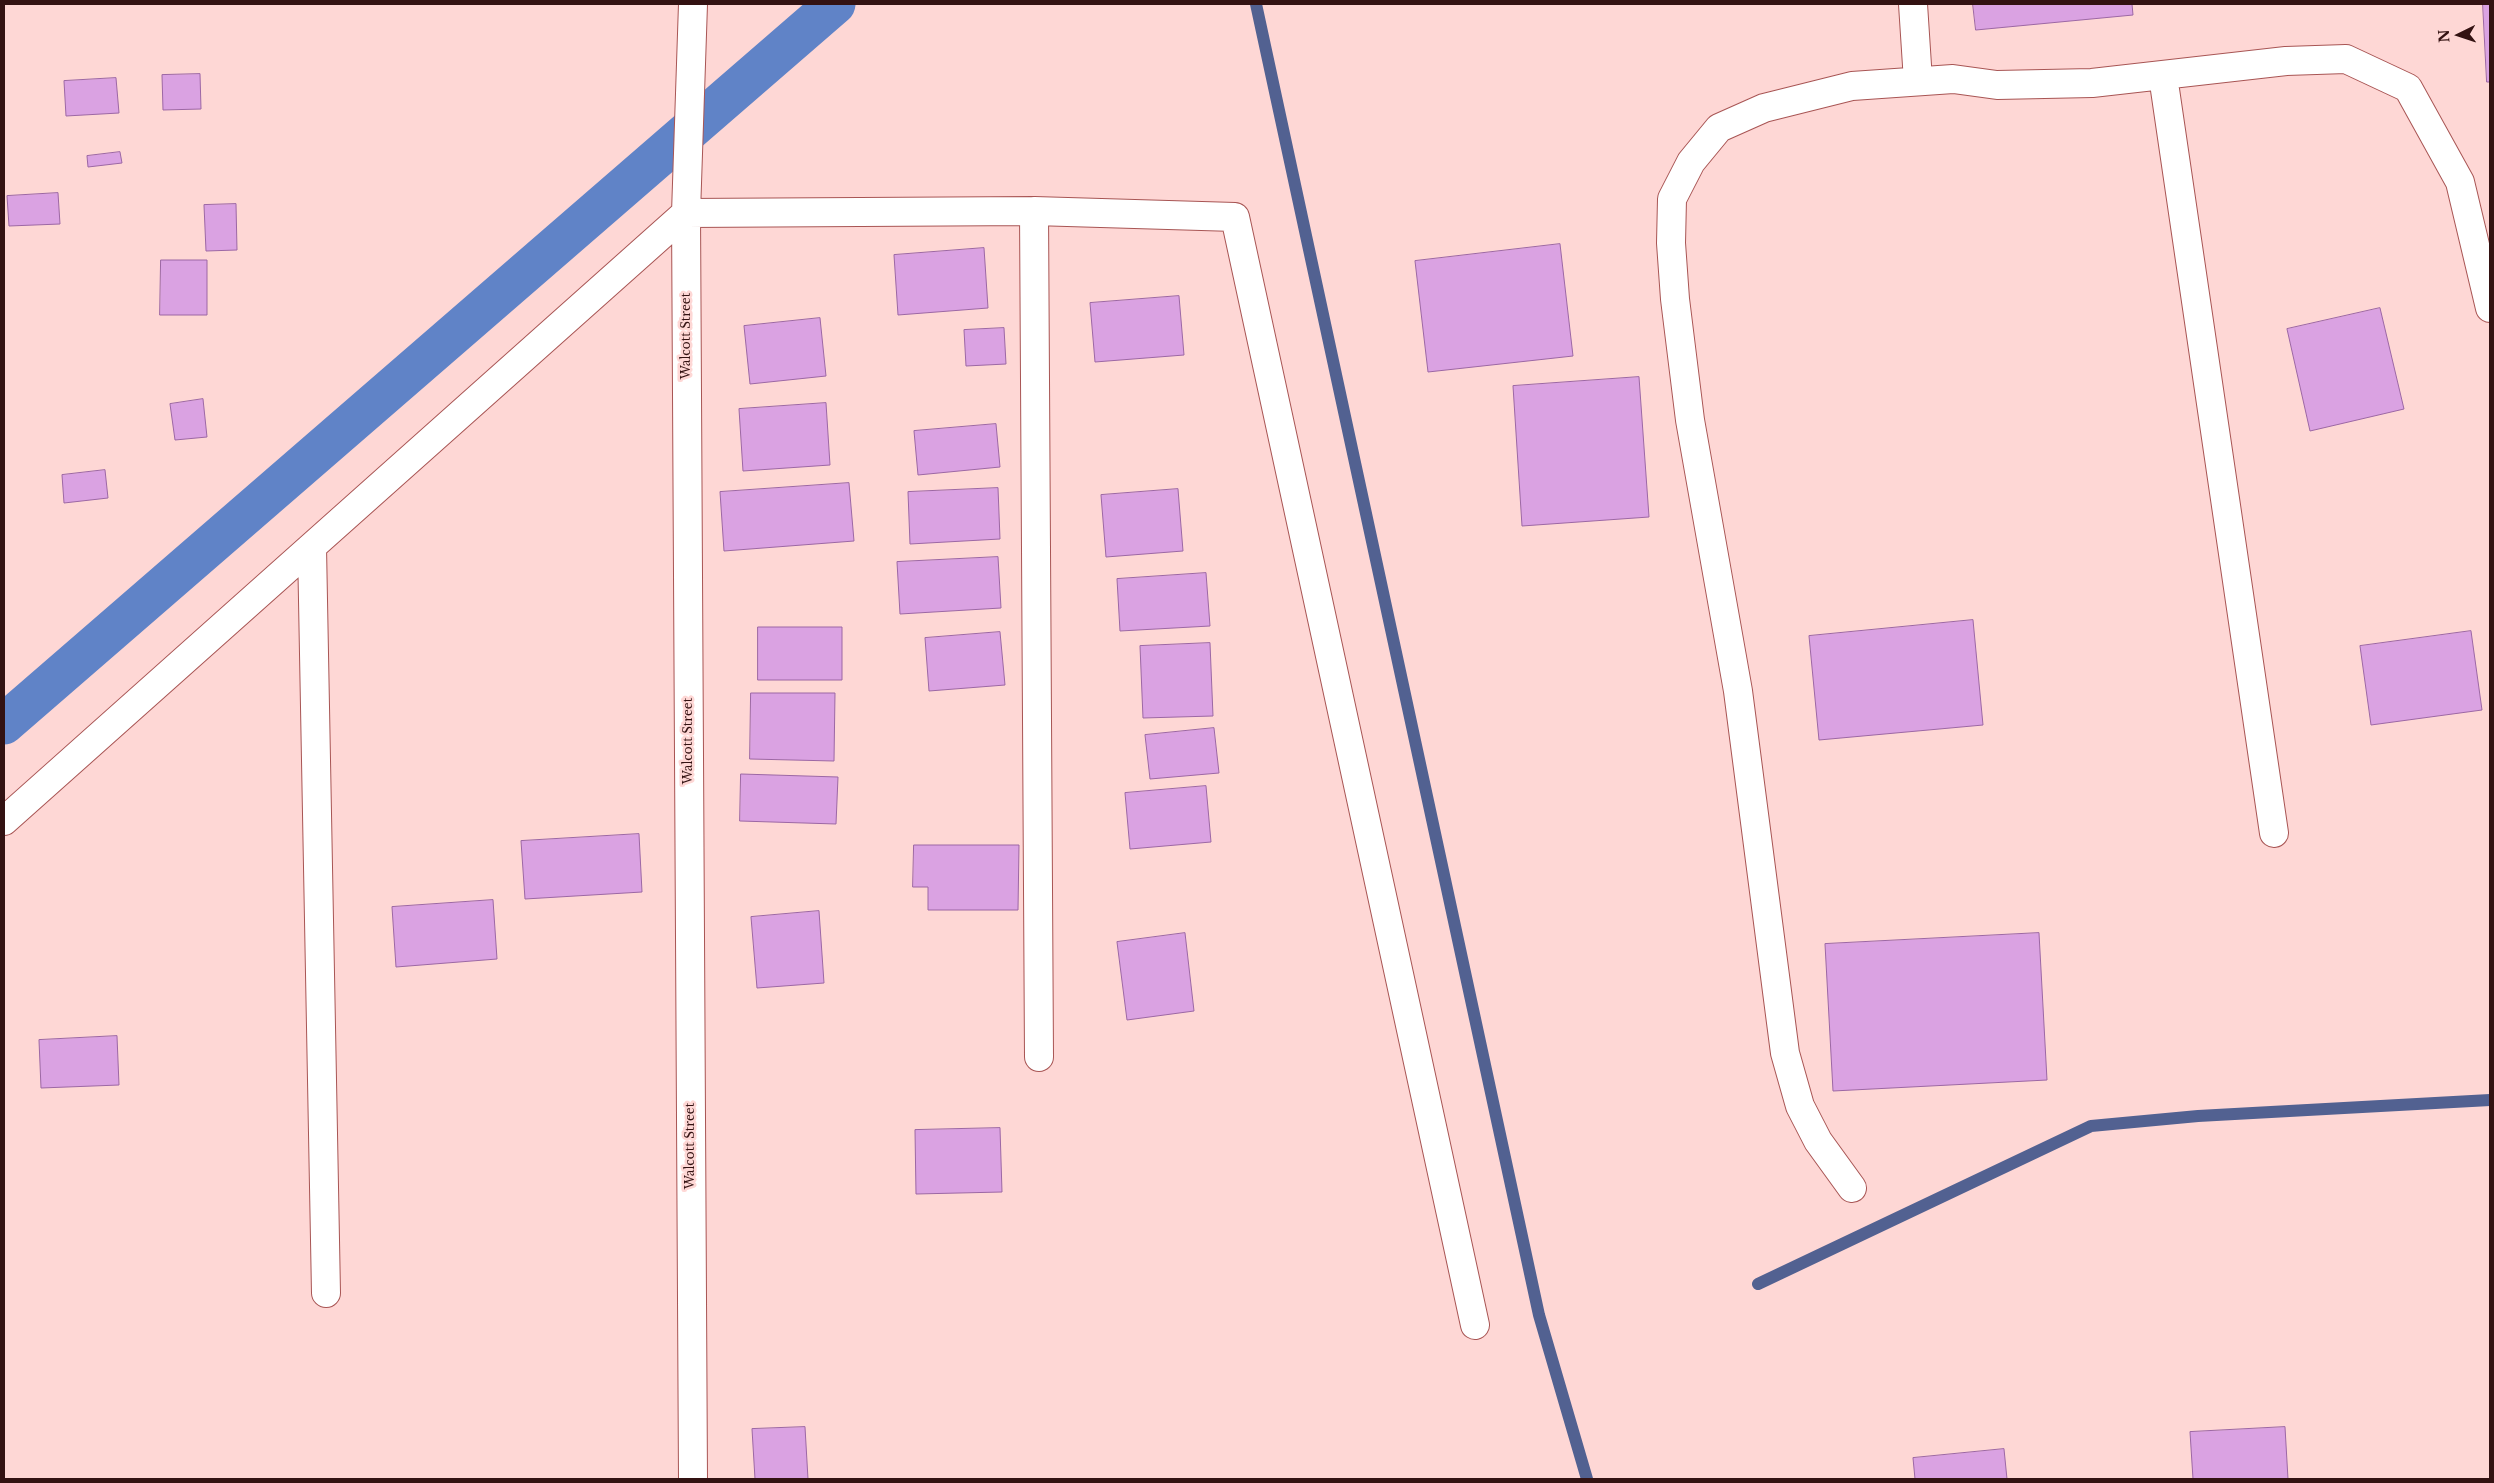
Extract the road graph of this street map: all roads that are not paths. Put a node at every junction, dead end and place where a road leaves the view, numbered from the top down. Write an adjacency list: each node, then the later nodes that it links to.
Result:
1 (694, 4): 6 (street, Walcott Street)
2 (1913, 4): 4 (street)
3 (2163, 76): 4 (street); 7 (street); 10 (street)
4 (1918, 81): 12 (street)
5 (1034, 211): 6 (street); 11 (street); 14 (street)
6 (686, 213): 8 (street); 15 (street, Walcott Street)
7 (2490, 308)
8 (312, 547): 9 (street); 13 (street)
9 (4, 820)
10 (2274, 833)
11 (1039, 1057)
12 (1852, 1188)
13 (326, 1293)
14 (1475, 1325)
15 (693, 1479)

